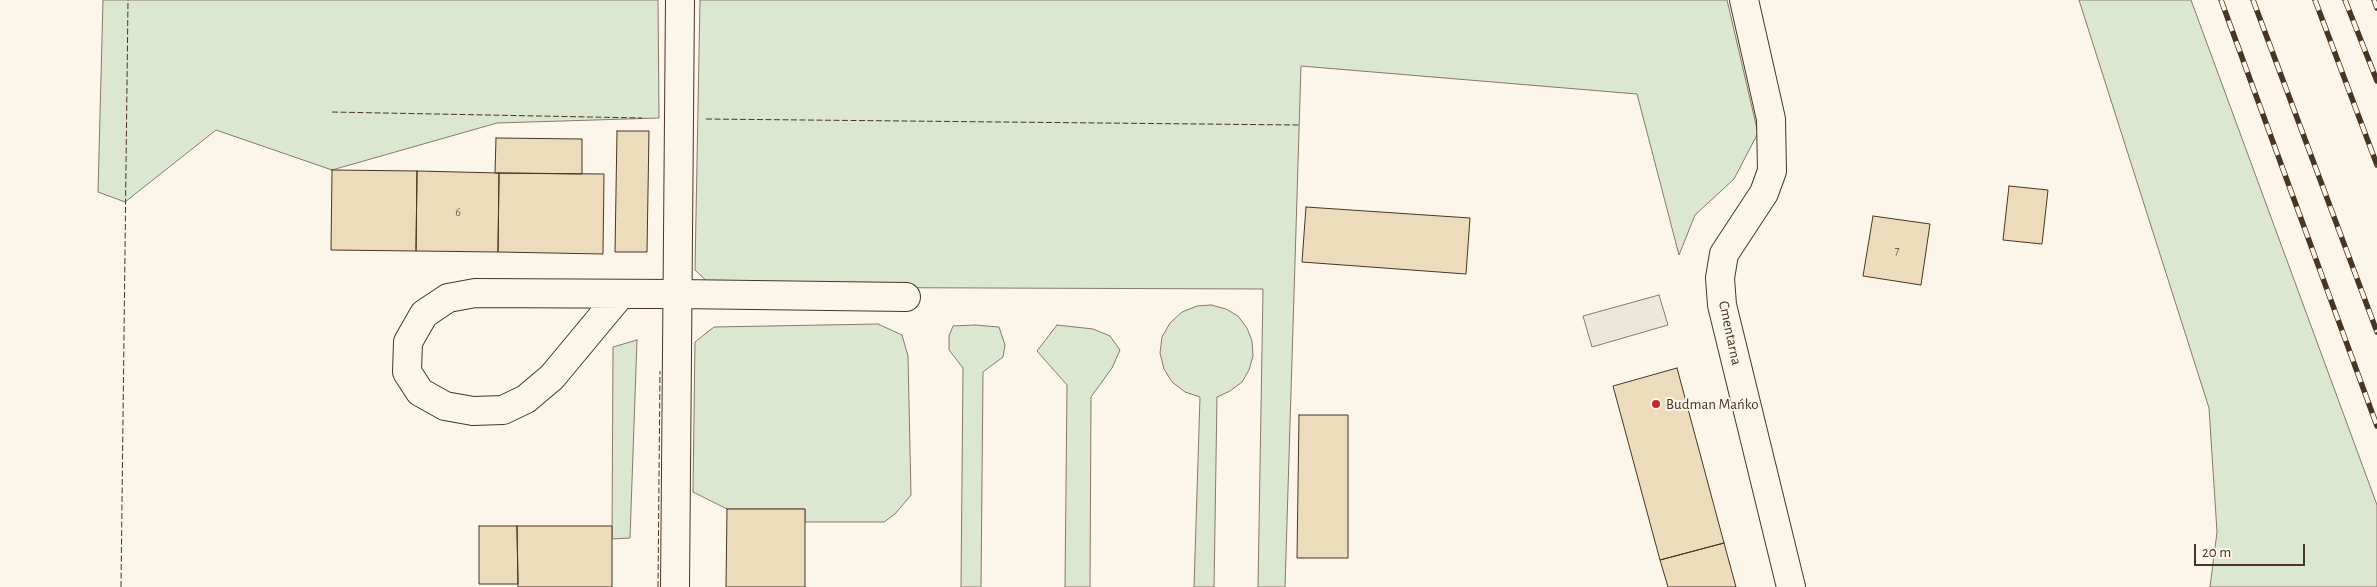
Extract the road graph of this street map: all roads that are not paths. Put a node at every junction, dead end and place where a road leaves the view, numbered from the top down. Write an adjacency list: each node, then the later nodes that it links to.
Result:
1 (680, 0): 4 (street)
2 (1744, 0): 7 (street, Cmentarna)
3 (621, 294): 3 (street); 4 (street)
4 (678, 294): 5 (street); 6 (street)
5 (906, 297)
6 (675, 587)
7 (1792, 587)

